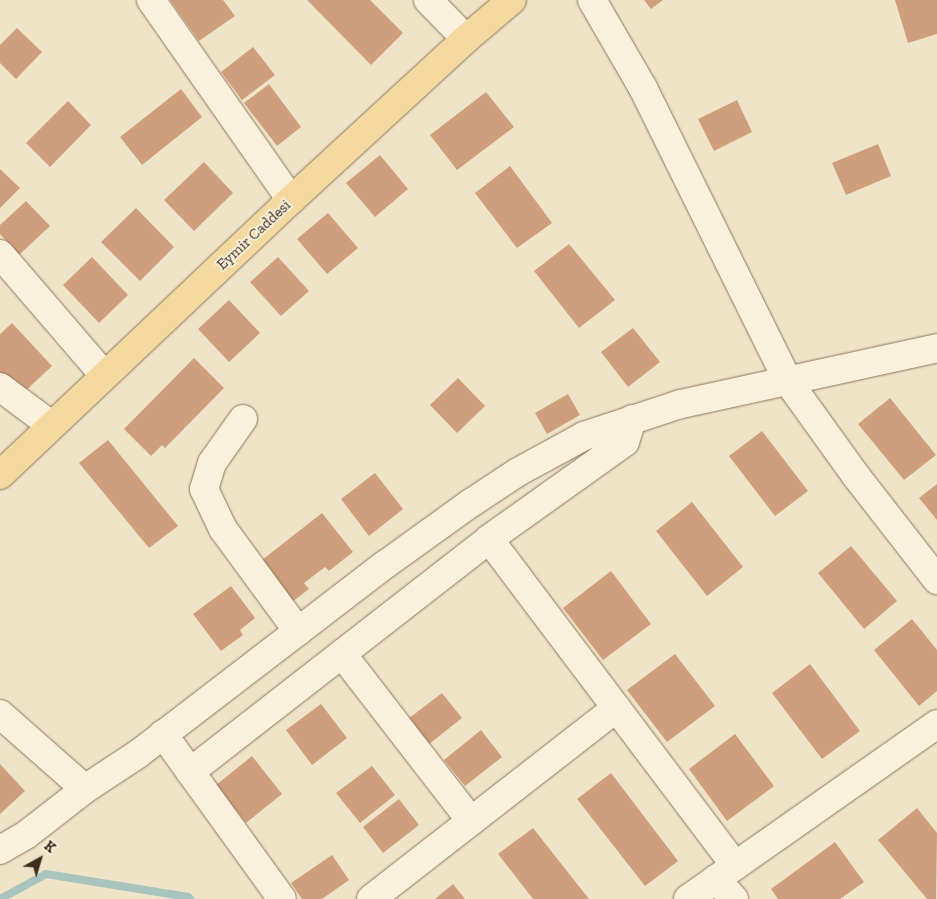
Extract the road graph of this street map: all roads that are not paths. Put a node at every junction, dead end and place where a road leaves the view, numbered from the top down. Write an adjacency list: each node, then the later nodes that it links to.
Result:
1 (151, 0): 6 (street)
2 (428, 0): 5 (street)
3 (512, 0): 5 (main road, Eymir Caddesi)
4 (592, 0): 10 (street)
5 (466, 39): 6 (main road, Eymir Caddesi)
6 (291, 200): 9 (main road, Eymir Caddesi)
7 (0, 254): 9 (street)
8 (937, 348): 10 (street)
9 (104, 375): 14 (main road, Eymir Caddesi)
10 (787, 380): 13 (street); 17 (street)
11 (0, 387): 14 (street)
12 (243, 419): 18 (street)
13 (632, 419): 16 (street); 18 (street)
14 (51, 425): 15 (main road, Eymir Caddesi)
15 (0, 475)
16 (489, 539): 19 (street); 20 (street)
17 (937, 580)
18 (298, 631): 23 (street)
19 (342, 654): 24 (street); 26 (street)
20 (616, 708): 26 (street); 28 (street)
21 (0, 714): 25 (street)
22 (937, 724): 28 (street)
23 (163, 734): 24 (street); 25 (street)
24 (190, 772): 29 (street)
25 (85, 789): 27 (street)
26 (471, 821): 30 (street)
27 (0, 850)
28 (726, 872): 31 (street); 32 (street)
29 (282, 899)
30 (371, 899)
31 (688, 899)
32 (734, 899)

